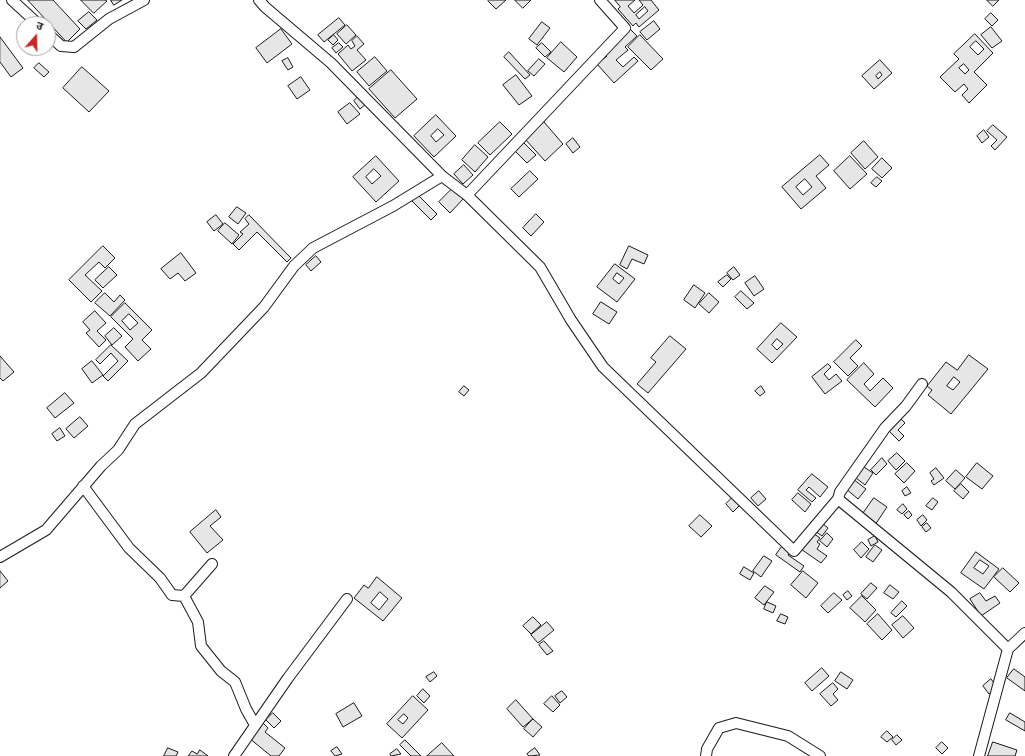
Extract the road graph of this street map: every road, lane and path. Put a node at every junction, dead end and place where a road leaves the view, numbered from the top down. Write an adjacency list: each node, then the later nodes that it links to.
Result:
1 (12, 0): 5 (street)
2 (144, 0): 6 (street)
3 (259, 0): 7 (street)
4 (600, 0): 8 (street)
5 (29, 16)
6 (56, 41)
7 (442, 176): 8 (street); 10 (street)
8 (467, 195): 11 (street)
9 (922, 384): 11 (street)
10 (83, 486): 12 (street); 14 (street)
11 (838, 499): 17 (street)
12 (0, 557)
13 (212, 564): 14 (street)
14 (184, 596): 18 (street)
15 (347, 599): 18 (street)
16 (1025, 633): 17 (street)
17 (1008, 649): 22 (street)
18 (255, 725): 19 (street)
19 (234, 756)
20 (706, 756): 21 (street)
21 (820, 756)
22 (979, 756)

